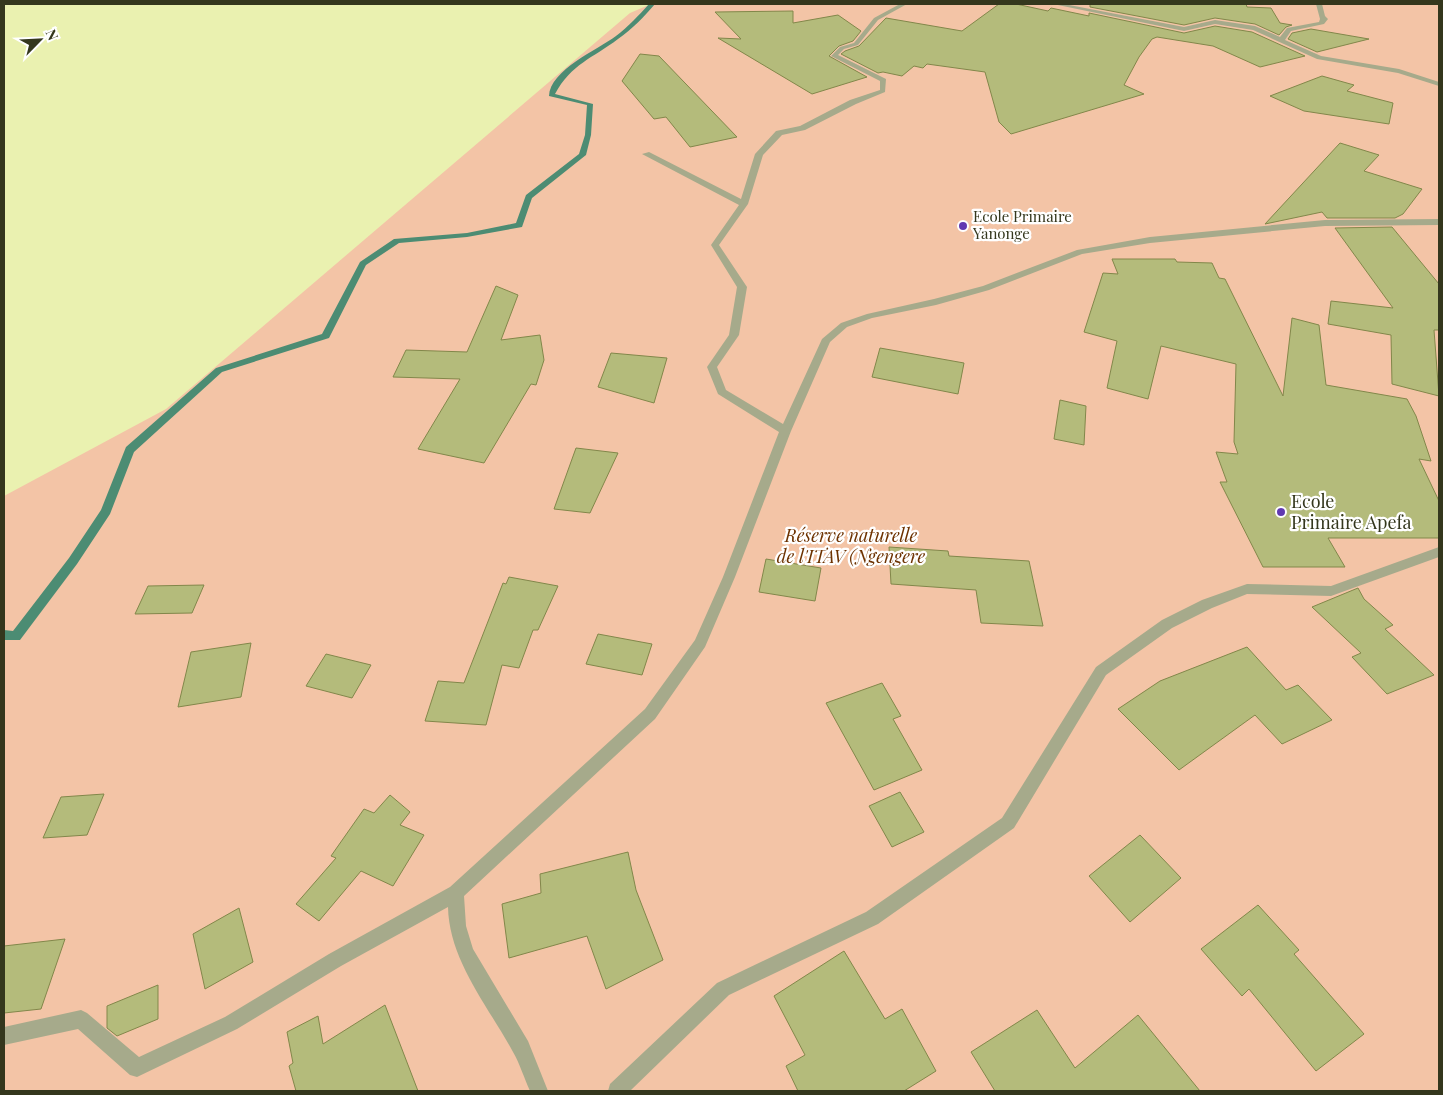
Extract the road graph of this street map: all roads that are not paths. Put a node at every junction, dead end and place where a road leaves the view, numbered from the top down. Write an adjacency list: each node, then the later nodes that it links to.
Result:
1 (904, 4): 8 (street)
2 (1056, 4): 5 (street)
3 (1312, 4): 4 (street)
4 (1319, 4): 5 (street)
5 (1282, 39): 6 (street)
6 (1439, 84)
7 (646, 154): 8 (street)
8 (744, 204): 10 (street)
9 (1439, 222): 10 (street)
10 (785, 431): 12 (street)
11 (1439, 552): 15 (street)
12 (456, 893): 13 (street); 14 (street)
13 (4, 1036)
14 (539, 1091)
15 (617, 1091)

